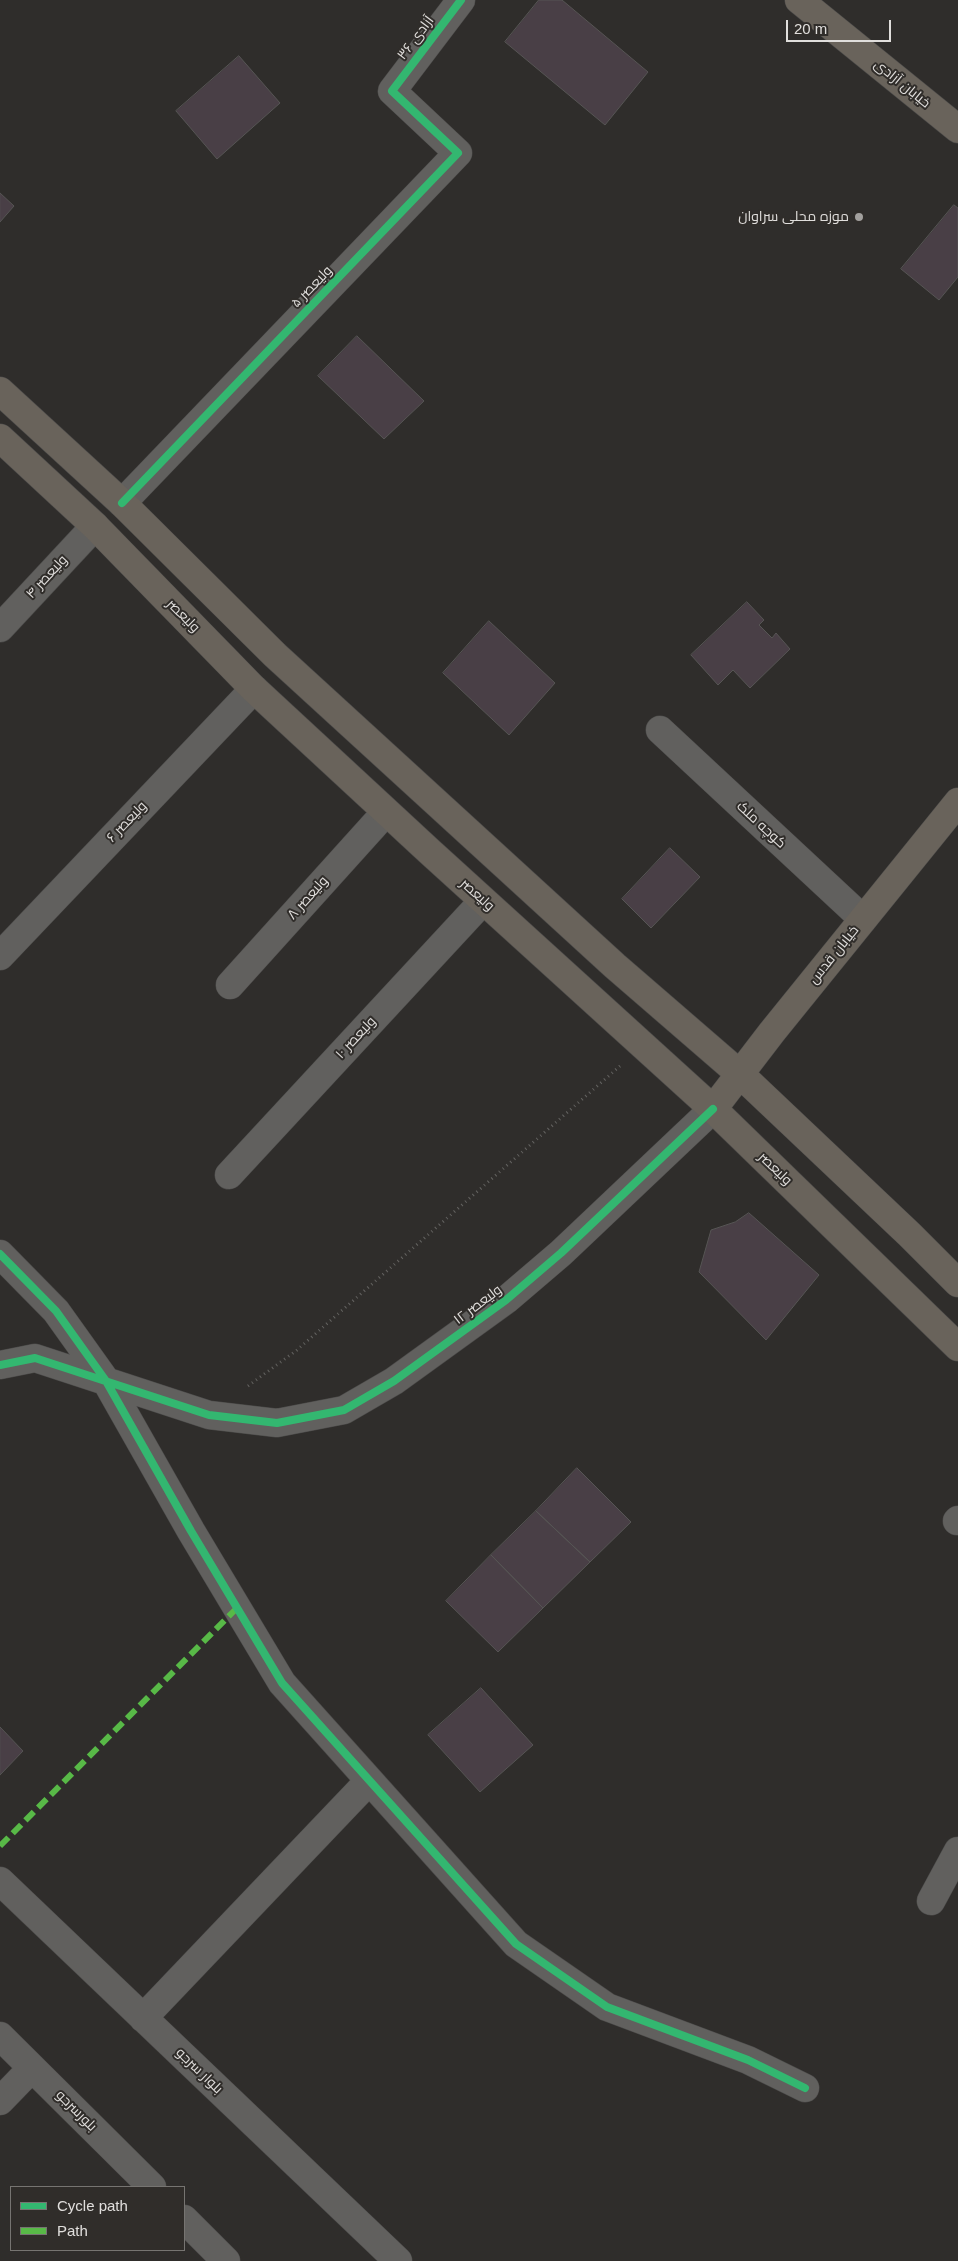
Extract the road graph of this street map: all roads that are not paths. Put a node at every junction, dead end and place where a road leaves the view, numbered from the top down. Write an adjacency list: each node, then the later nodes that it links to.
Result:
1 (461, 0): 3 (street, آزادی ۳۶)
2 (799, 0): 4 (main road, خیابان آزادی)
3 (392, 91): 7 (street, ولیعصر ۵)
4 (958, 129)
5 (0, 391): 7 (main road)
6 (0, 438): 8 (main road, ولیعصر)
7 (122, 503): 18 (main road)
8 (94, 526): 9 (street, ولیعصر ۴); 10 (main road, ولیعصر)
9 (0, 628)
10 (254, 689): 13 (main road, ولیعصر); 16 (street, ولیعصر ۶)
11 (660, 730): 15 (street, کوچه ملک)
12 (958, 802): 15 (main road, خیابان قدس)
13 (386, 812): 14 (main road, ولیعصر); 17 (street, ولیعصر ۸)
14 (483, 901): 19 (main road, ولیعصر); 20 (street, ولیعصر ۱۰)
15 (863, 919): 18 (main road, خیابان قدس)
16 (0, 956)
17 (230, 985)
18 (741, 1075): 19 (main road, خیابان قدس); 22 (main road)
19 (713, 1109): 23 (main road, ولیعصر); 25 (street, ولیعصر ۱۲)
20 (229, 1175)
21 (0, 1254): 25 (street)
22 (958, 1283)
23 (958, 1347)
24 (0, 1365): 25 (street, ولیعصر ۱۲)
25 (106, 1381): 26 (street)
26 (369, 1781): 30 (street); 33 (street)
27 (958, 1851): 29 (street)
28 (0, 1881): 30 (street, بلوار سرجو)
29 (931, 1901)
30 (143, 2018): 38 (street, بلوار سرجو)
31 (0, 2036): 32 (street, بلورسرجو)
32 (32, 2068): 34 (street); 35 (street, بلورسرجو)
33 (805, 2088)
34 (0, 2101)
35 (151, 2186)
36 (185, 2220): 37 (street)
37 (226, 2261)
38 (398, 2261)

